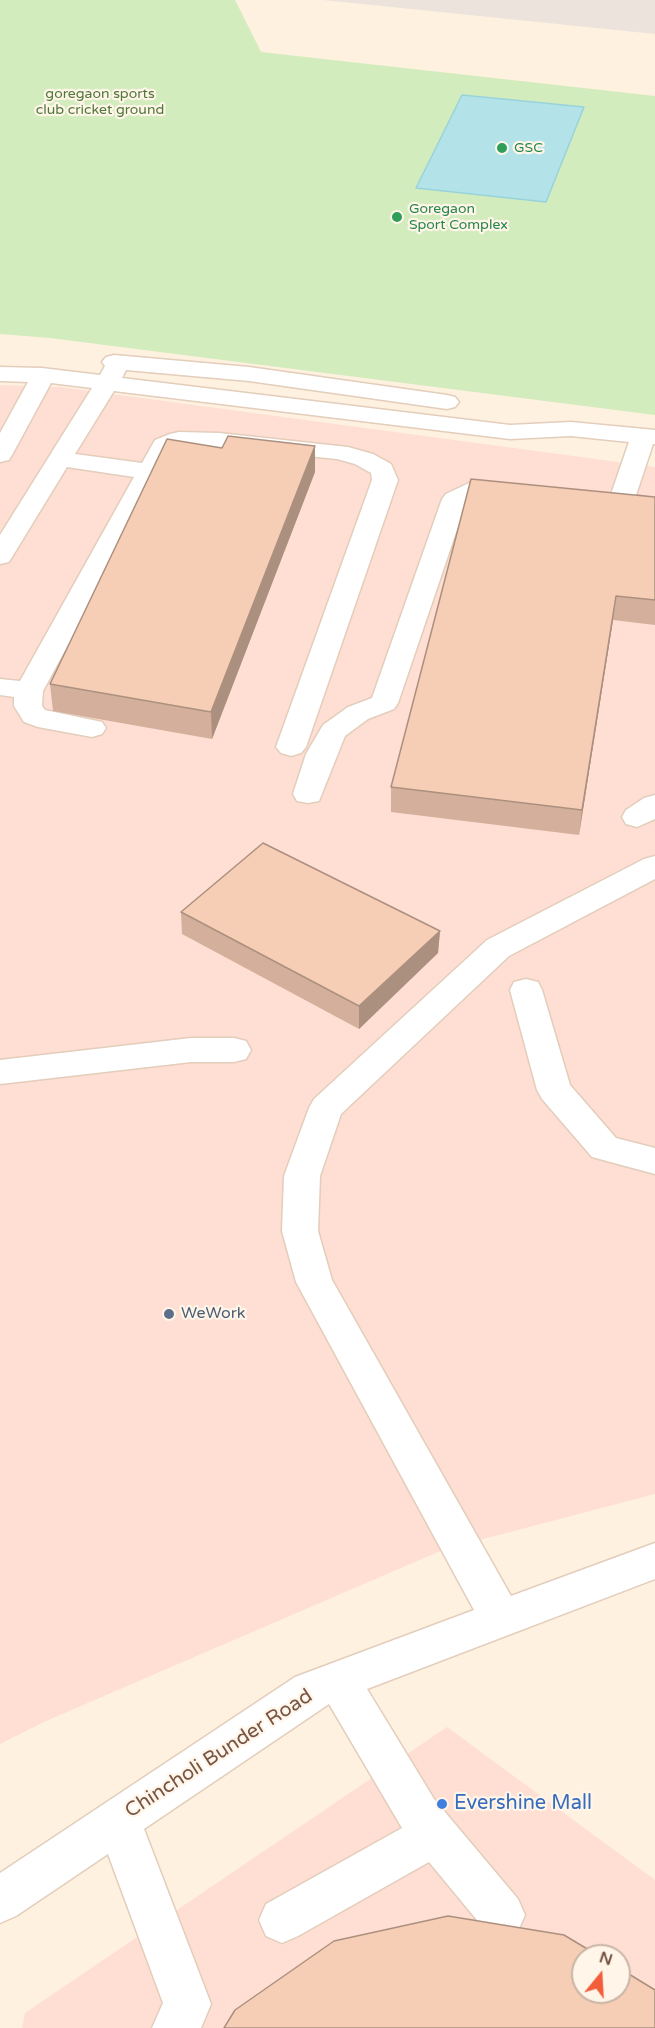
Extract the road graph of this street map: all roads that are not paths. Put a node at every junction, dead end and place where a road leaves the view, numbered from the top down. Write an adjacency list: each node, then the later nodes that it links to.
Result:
1 (0, 353): 2 (street)
2 (113, 373): 4 (street); 5 (street); 6 (street); 10 (street)
3 (0, 374): 4 (street)
4 (42, 375): 9 (street)
5 (339, 411): 6 (street); 8 (street)
6 (571, 429): 7 (street)
7 (649, 436): 13 (street)
8 (323, 451): 11 (street); 18 (street)
9 (0, 454)
10 (60, 459): 11 (street); 14 (street)
11 (148, 471): 16 (street)
12 (543, 495): 19 (street)
13 (655, 507)
14 (0, 556)
15 (0, 687): 16 (street)
16 (29, 692): 17 (street)
17 (92, 728)
18 (291, 747)
19 (308, 794)
20 (655, 866): 26 (street)
21 (526, 990): 24 (street)
22 (234, 1050): 23 (street)
23 (0, 1072)
24 (655, 1161)
25 (655, 1561): 26 (street, Chincholi Bunder Road)
26 (501, 1619): 27 (street, Chincholi Bunder Road)
27 (339, 1681): 28 (street, Chincholi Bunder Road); 29 (street)
28 (118, 1820): 30 (street, Chincholi Bunder Road); 33 (street)
29 (435, 1834): 31 (street); 32 (street)
30 (0, 1900)
31 (502, 1915)
32 (282, 1920)
33 (176, 2028)

